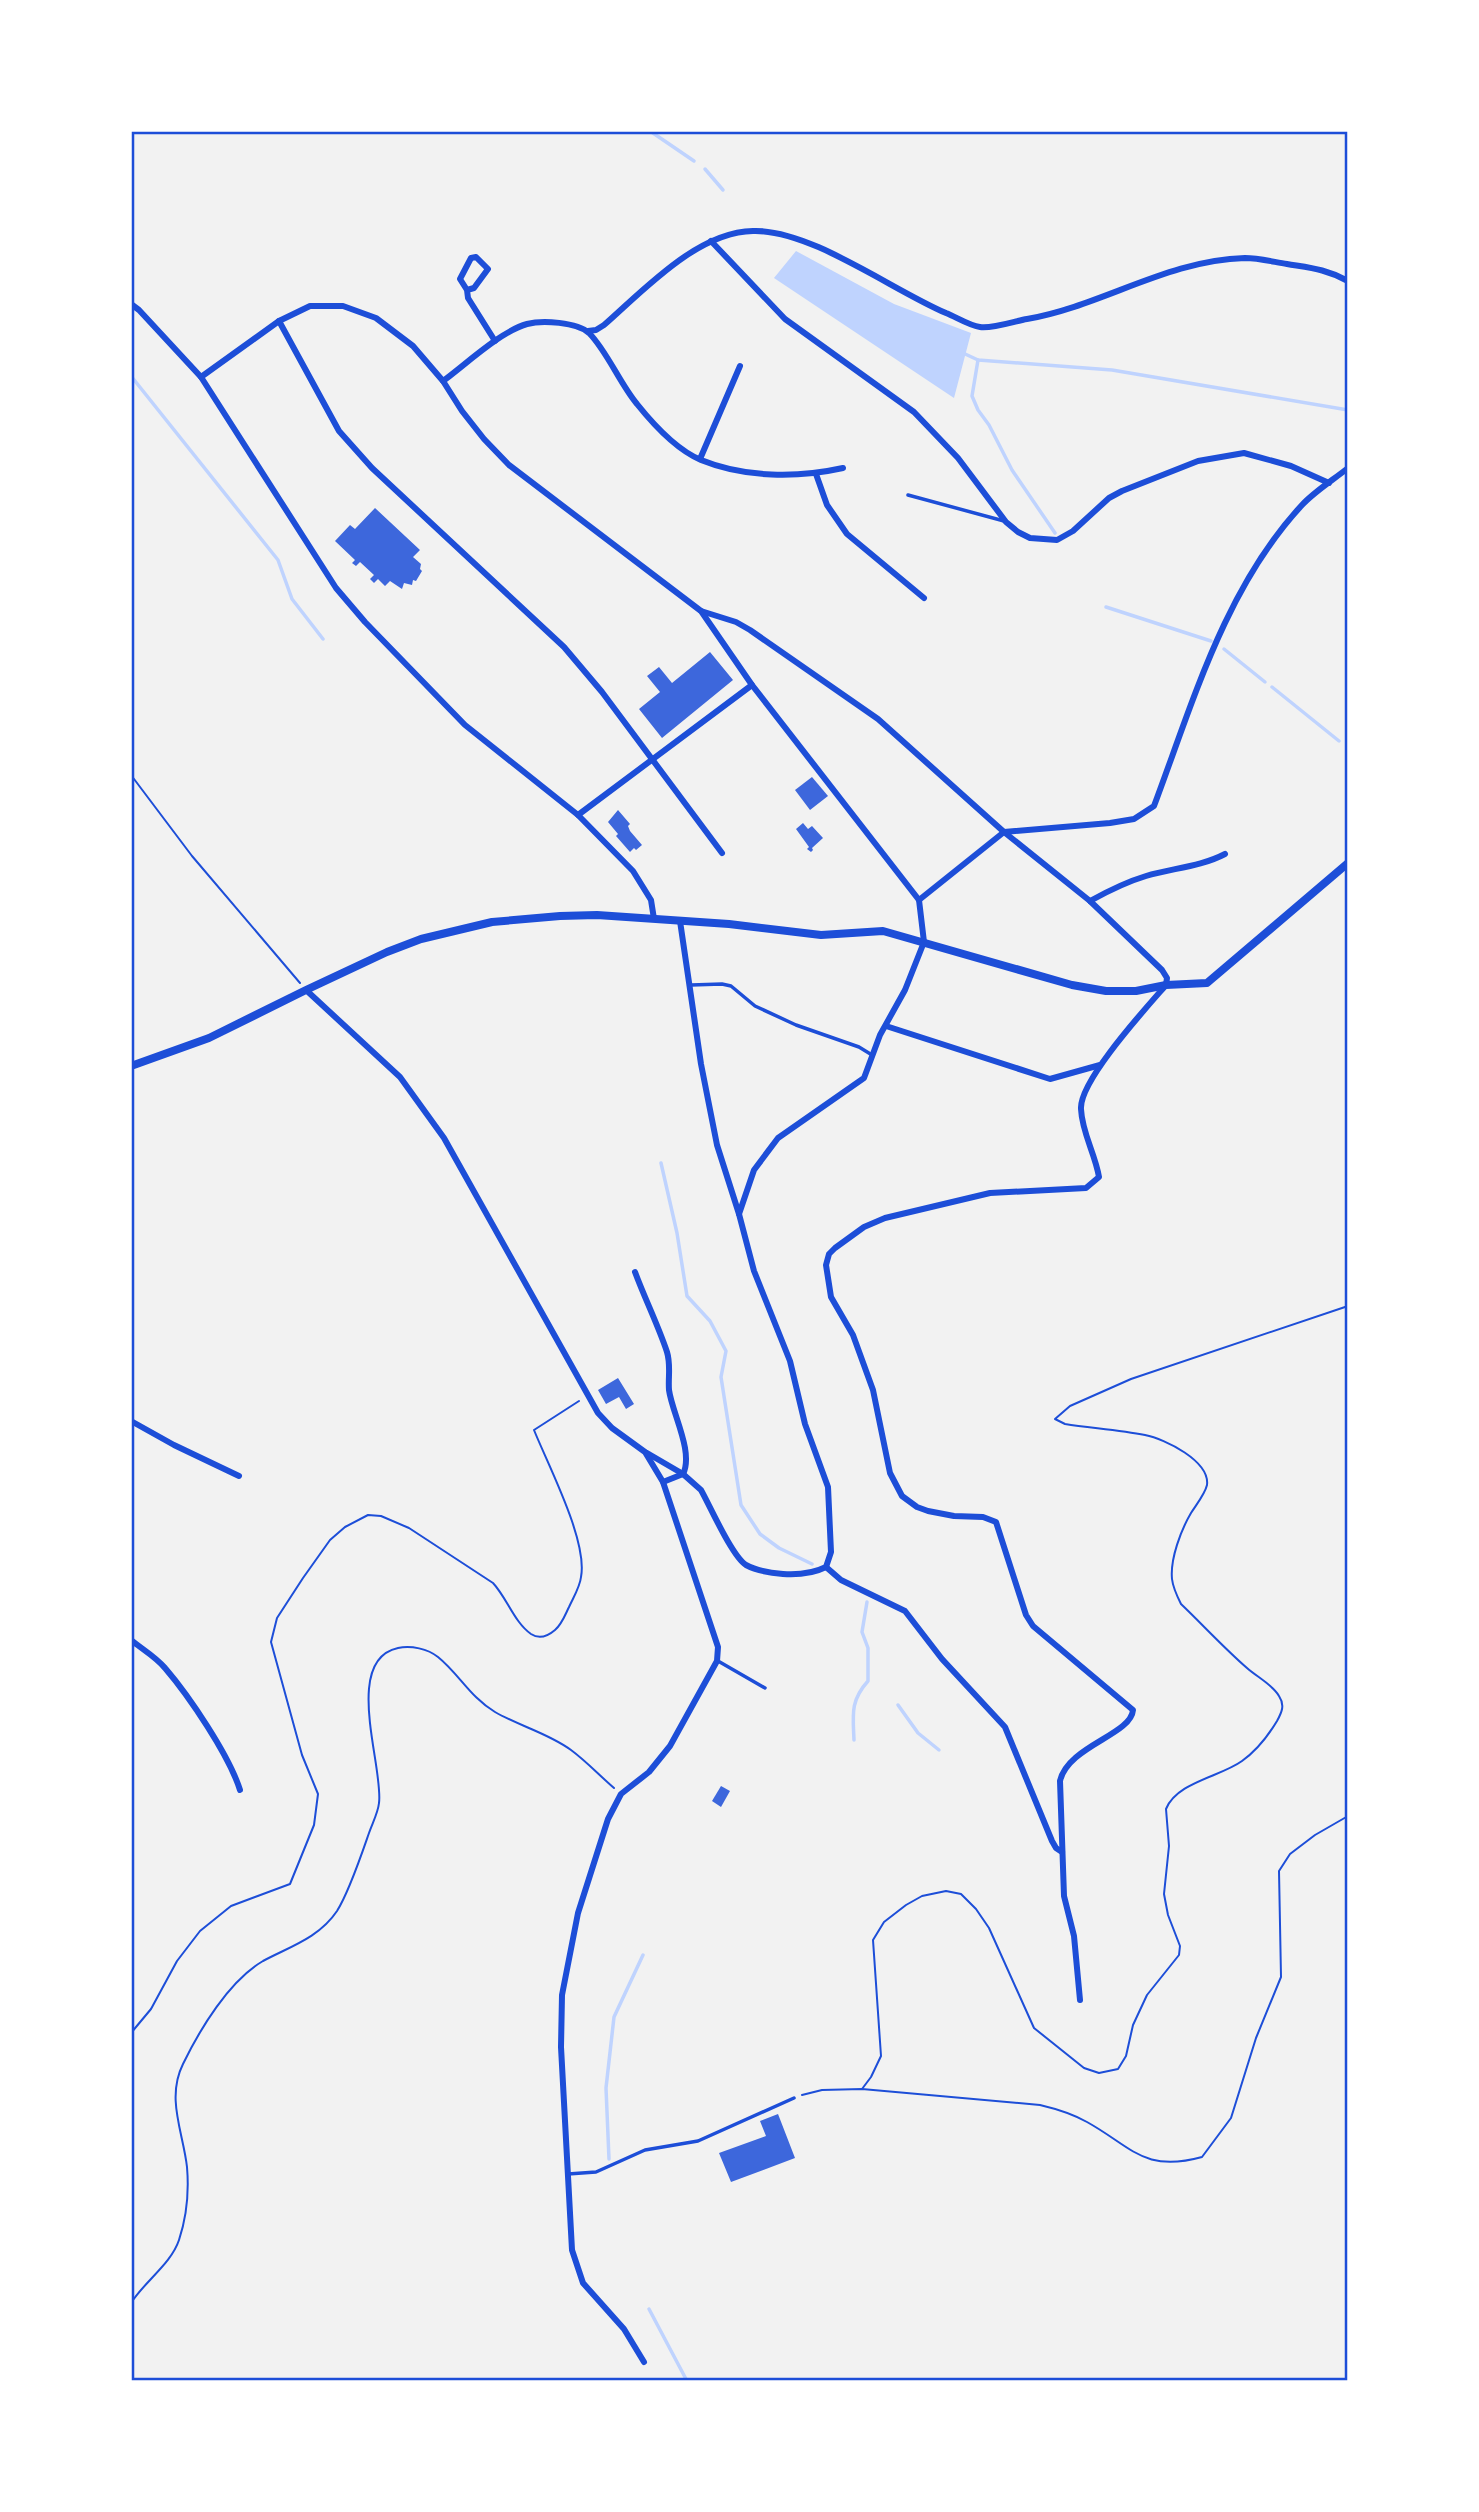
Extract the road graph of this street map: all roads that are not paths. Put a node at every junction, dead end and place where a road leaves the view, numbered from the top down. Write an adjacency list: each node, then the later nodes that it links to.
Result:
1 (711, 241): 2 (street); 6 (street); 17 (street)
2 (1348, 281)
3 (467, 290): 3 (street); 7 (street)
4 (131, 304): 9 (street)
5 (279, 321): 9 (street); 10 (street); 21 (street)
6 (587, 331): 7 (street); 11 (street)
7 (495, 341): 10 (street)
8 (740, 366): 11 (street)
9 (201, 377): 22 (street)
10 (443, 382): 19 (street)
11 (700, 459): 14 (street)
12 (844, 468): 14 (street)
13 (1348, 468): 15 (street)
14 (816, 474): 18 (street)
15 (1329, 482): 17 (street); 23 (street)
16 (908, 495): 17 (lane)
17 (1006, 522)
18 (924, 598)
19 (701, 611): 20 (street); 23 (street)
20 (752, 685): 21 (street); 27 (street)
21 (652, 760): 22 (street); 24 (street)
22 (578, 815): 29 (street)
23 (1004, 832): 27 (street); 28 (street)
24 (722, 853)
25 (1225, 854): 28 (street)
26 (1348, 863): 33 (street)
27 (919, 900): 31 (street)
28 (1090, 901): 33 (street)
29 (653, 919): 30 (street); 34 (street)
30 (680, 921): 31 (street); 32 (street)
31 (923, 942): 33 (street); 35 (street)
32 (690, 985): 36 (lane); 39 (street)
33 (1167, 985): 37 (street)
34 (306, 990): 38 (street); 42 (street)
35 (886, 1026): 36 (street); 37 (street)
36 (873, 1056): 39 (street)
37 (1100, 1065): 51 (street)
38 (131, 1066)
39 (739, 1214): 46 (street)
40 (635, 1272): 43 (street)
41 (131, 1421): 44 (street)
42 (645, 1452): 43 (street); 45 (street)
43 (683, 1474): 45 (street); 46 (street)
44 (239, 1476)
45 (663, 1482): 48 (street)
46 (826, 1567): 51 (street)
47 (131, 1640): 50 (street)
48 (717, 1661): 49 (lane); 54 (street)
49 (765, 1688)
50 (240, 1790)
51 (1062, 1852): 52 (street)
52 (1080, 2000)
53 (794, 2098): 54 (lane)
54 (568, 2174): 55 (street)
55 (644, 2362)

